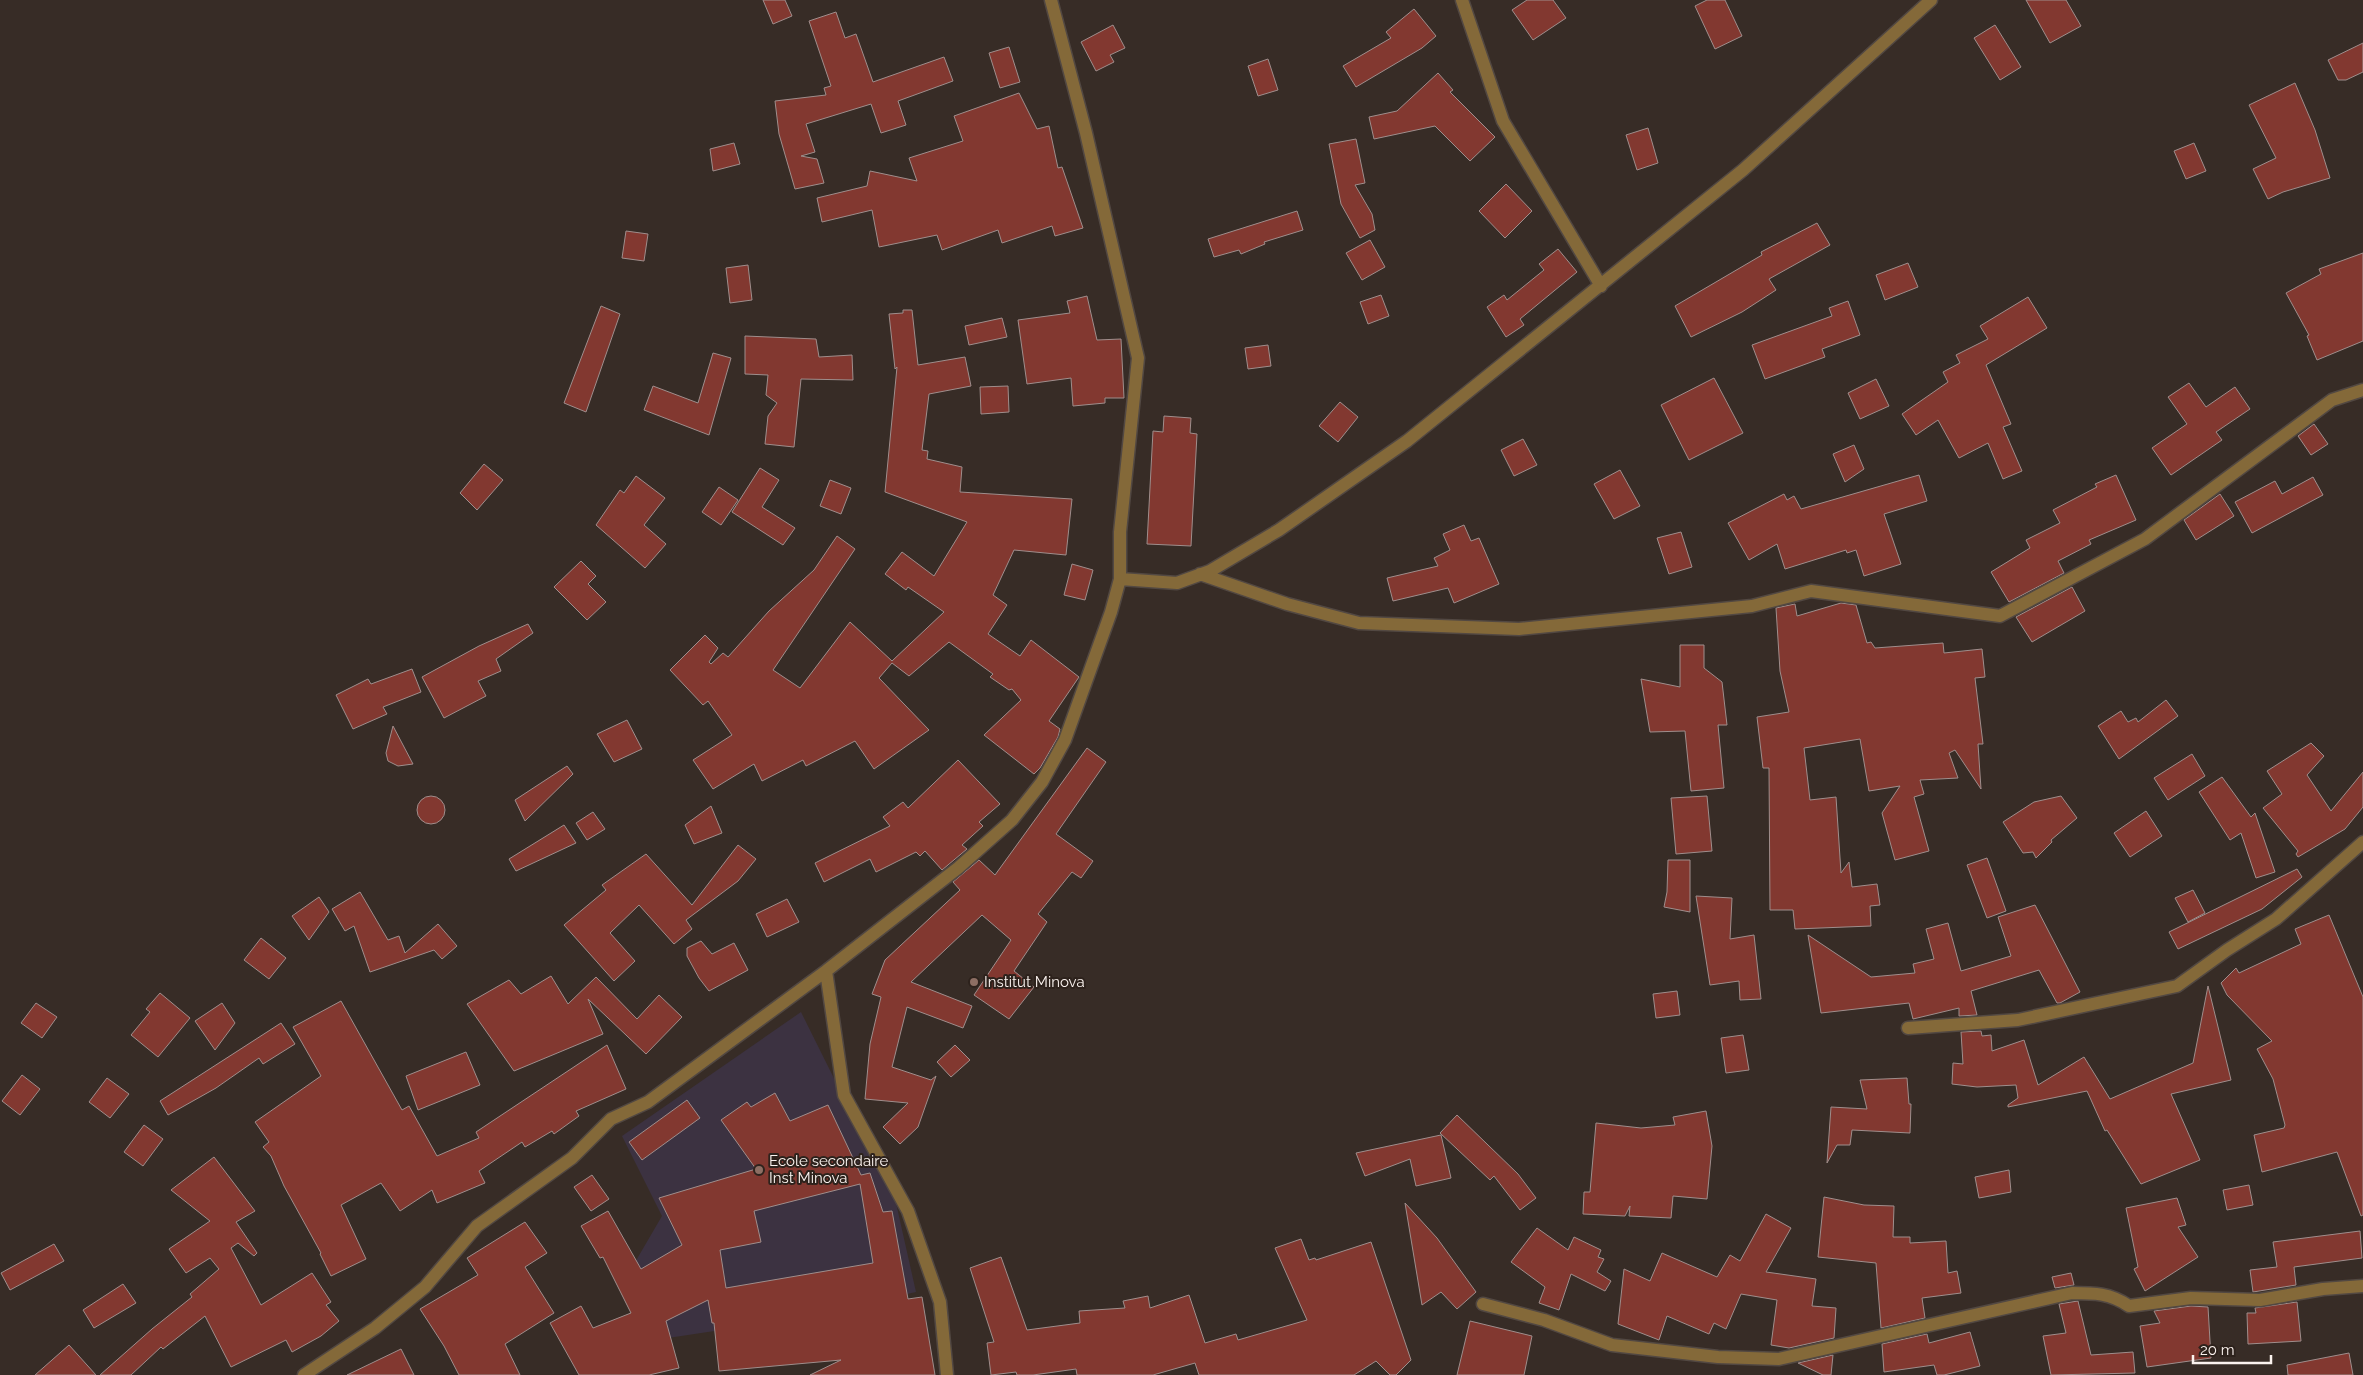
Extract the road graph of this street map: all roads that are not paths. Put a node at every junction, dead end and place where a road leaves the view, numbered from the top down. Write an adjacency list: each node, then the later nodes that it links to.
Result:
1 (1050, 0): 7 (street)
2 (1462, 0): 4 (street)
3 (1931, 0): 4 (street)
4 (1601, 286): 6 (street)
5 (2363, 390): 6 (street)
6 (1200, 574): 7 (street)
7 (1120, 579): 9 (street)
8 (2363, 842): 10 (street)
9 (826, 971): 13 (street); 14 (street)
10 (1908, 1028)
11 (2363, 1286): 12 (street)
12 (1483, 1304)
13 (304, 1375)
14 (947, 1375)

